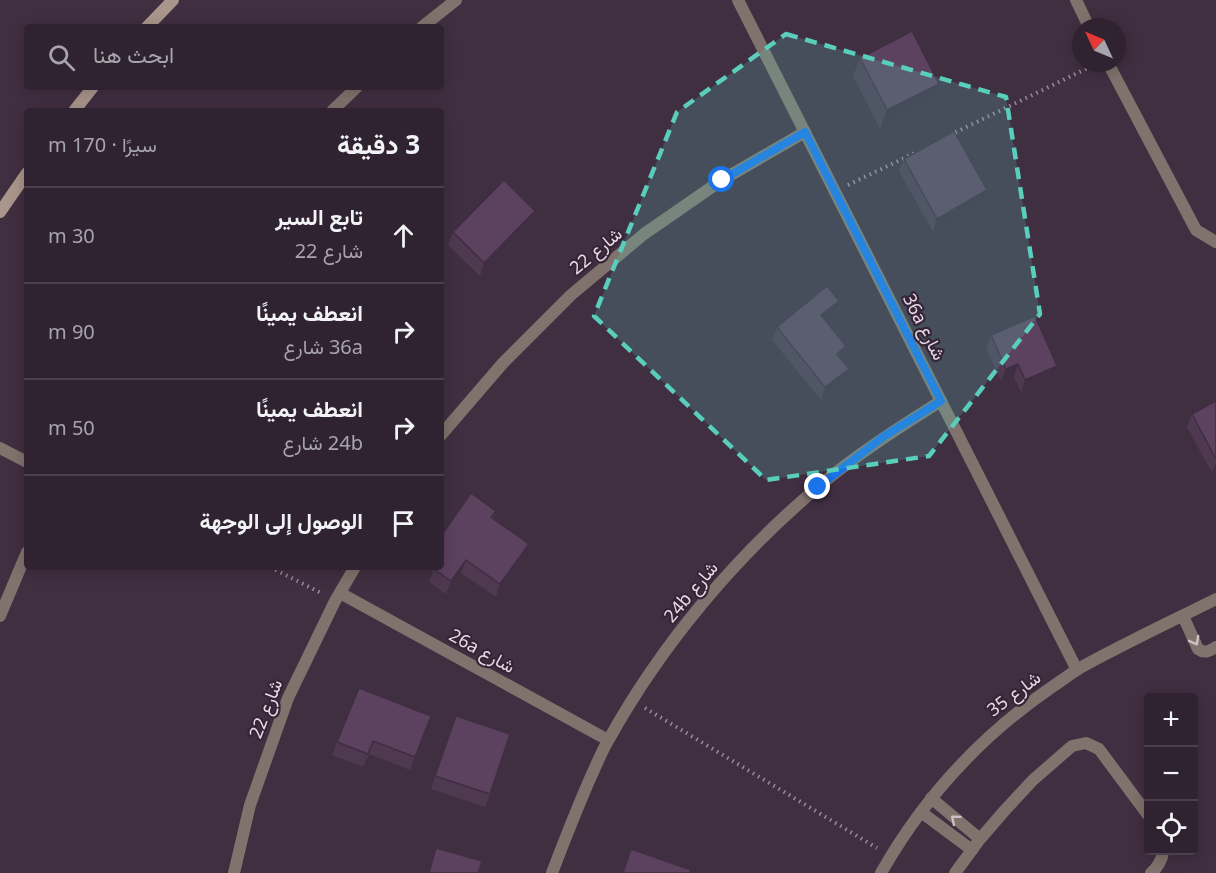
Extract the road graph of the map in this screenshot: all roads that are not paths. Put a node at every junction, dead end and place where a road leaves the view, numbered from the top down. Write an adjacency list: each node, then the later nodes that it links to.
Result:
1 (173, 0): 6 (street)
2 (456, 0): 7 (street)
3 (738, 0): 13 (street, 36a شارع)
4 (1076, 0): 5 (street)
5 (1085, 18)
6 (150, 24)
7 (426, 24)
8 (1113, 72): 16 (street)
9 (91, 90): 11 (street)
10 (354, 90): 12 (street)
11 (76, 108)
12 (335, 108)
13 (805, 132): 17 (street, 36a شارع); 18 (street, شارع 22)
14 (24, 177): 15 (street)
15 (0, 213)
16 (1216, 242)
17 (941, 401): 28 (street, 36a شارع); 29 (street, 24b شارع)
18 (444, 432)
19 (0, 448): 20 (street)
20 (24, 460)
21 (24, 559): 25 (street)
22 (353, 570): 23 (street, شارع 22)
23 (338, 597): 29 (street, 26a شارع); 36 (street, شارع 22)
24 (1216, 599): 26 (street, شارع 35)
25 (0, 616)
26 (1183, 616): 27 (street, one-way to 27); 28 (street, شارع 35)
27 (1216, 647)
28 (1077, 670): 30 (street, شارع 35)
29 (608, 740): 37 (street, 24b شارع)
30 (931, 798): 32 (street, شارع 35); 33 (street, one-way to 30)
31 (1144, 808): 33 (street)
32 (921, 812): 34 (street); 38 (street, شارع 35)
33 (980, 839): 34 (street)
34 (972, 850): 39 (street)
35 (1163, 855): 40 (street)
36 (234, 873)
37 (552, 873)
38 (881, 873)
39 (955, 873)
40 (1151, 873)

